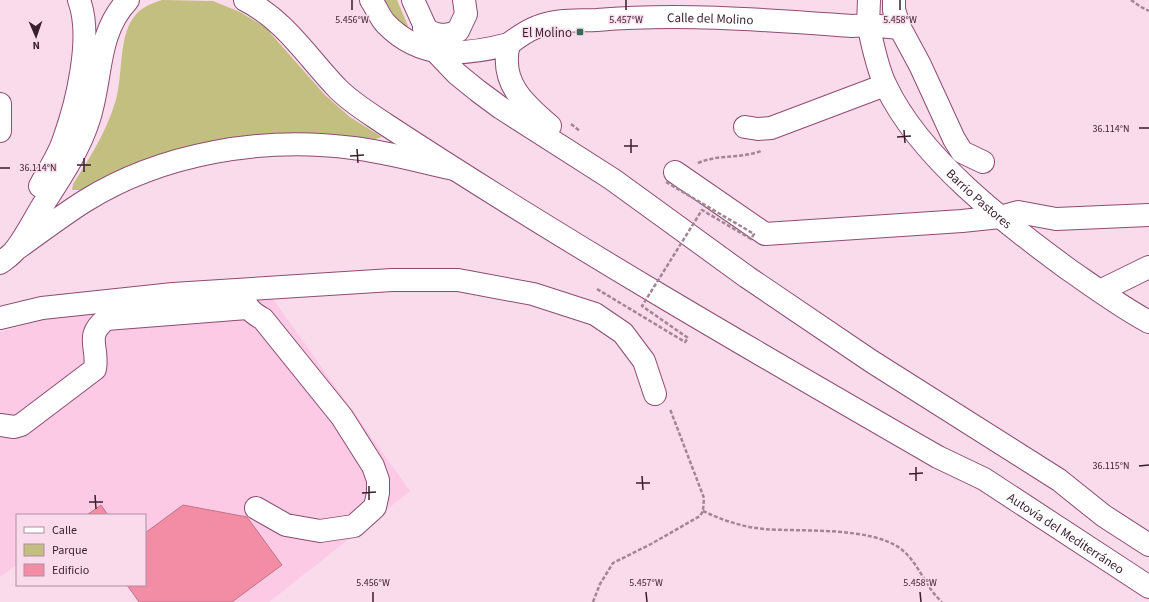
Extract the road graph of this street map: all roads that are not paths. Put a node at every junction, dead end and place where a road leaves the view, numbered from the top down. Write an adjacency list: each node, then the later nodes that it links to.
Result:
1 (79, 0): 24 (main road)
2 (128, 0): 24 (main road)
3 (245, 0): 19 (main road, Autovía del Mediterráneo)
4 (371, 0): 13 (main road)
5 (413, 0): 10 (main road)
6 (464, 0): 10 (main road)
7 (870, 0): 9 (main road)
8 (894, 0): 11 (main road)
9 (868, 25): 11 (main road, Calle del Molino); 12 (main road, Calle del Molino); 14 (main road, Barrio Pastores)
10 (424, 28): 13 (main road)
11 (900, 28): 18 (main road)
12 (508, 44): 13 (main road); 21 (main road)
13 (436, 53): 21 (main road)
14 (885, 85): 16 (main road); 23 (main road, Barrio Pastores)
15 (0, 104): 17 (main road)
16 (745, 127)
17 (0, 131)
18 (983, 162)
19 (460, 171): 24 (main road); 34 (main road, Autovía del Mediterráneo)
20 (671, 177): 23 (main road)
21 (612, 179): 33 (main road)
22 (1149, 215): 23 (main road)
23 (1000, 217): 26 (main road, Barrio Pastores)
24 (5, 252)
25 (1149, 267): 26 (main road)
26 (1100, 291): 29 (main road, Barrio Pastores)
27 (245, 299): 28 (main road); 30 (main road); 31 (main road); 32 (main road)
28 (0, 318)
29 (1149, 322)
30 (655, 394)
31 (0, 425)
32 (256, 508)
33 (1149, 545)
34 (1149, 587)

